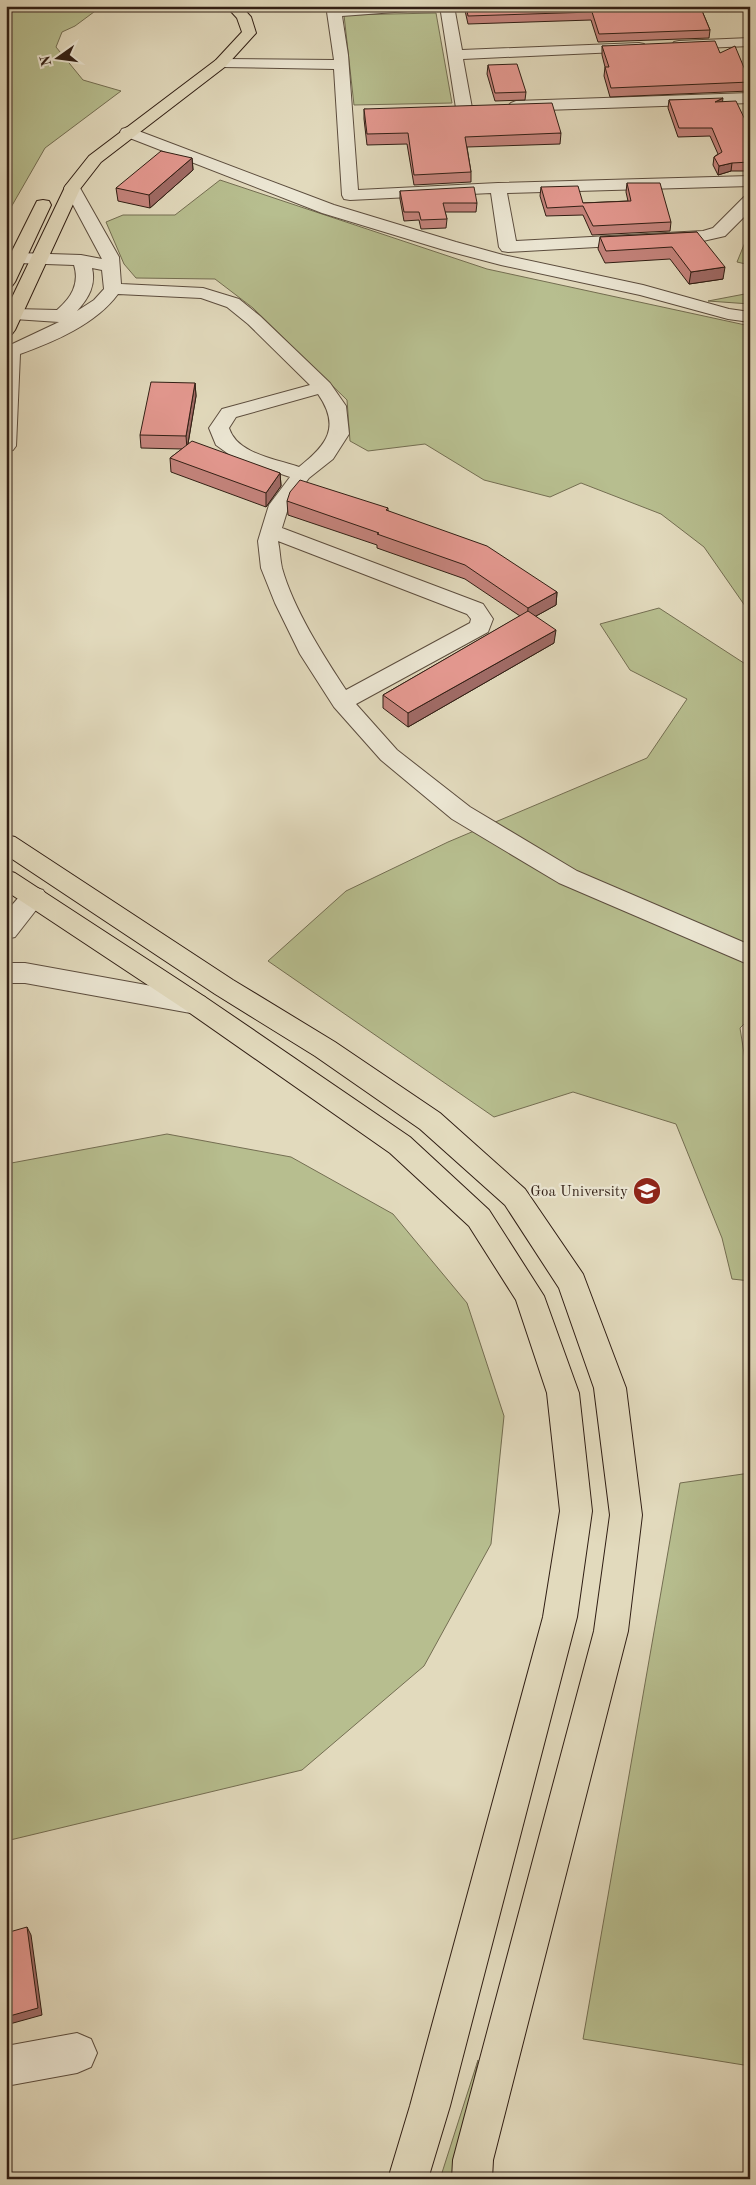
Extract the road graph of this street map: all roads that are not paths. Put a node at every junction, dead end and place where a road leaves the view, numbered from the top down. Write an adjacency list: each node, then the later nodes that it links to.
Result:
1 (421, 6): 7 (street)
2 (447, 6): 5 (street)
3 (226, 18): 6 (main road); 14 (main road)
4 (750, 42): 5 (street)
5 (455, 55): 10 (street)
6 (225, 59): 7 (street); 13 (main road)
7 (340, 60): 12 (street)
8 (750, 98): 9 (street)
9 (504, 107)
10 (446, 109)
11 (363, 113): 12 (street)
12 (344, 114): 17 (street)
13 (128, 132): 16 (main road); 28 (street)
14 (77, 156)
15 (750, 181): 17 (street)
16 (72, 188): 21 (main road); 23 (street)
17 (498, 188): 19 (street)
18 (48, 194): 20 (main road)
19 (750, 201)
20 (18, 258): 21 (street); 24 (main road)
21 (39, 259): 22 (street); 29 (main road)
22 (81, 260): 23 (street); 27 (street)
23 (110, 266): 25 (street)
24 (6, 282)
25 (112, 289): 26 (street); 31 (street)
26 (81, 316): 27 (street); 30 (street)
27 (60, 317): 29 (street)
28 (750, 317)
29 (10, 322)
30 (9, 352): 32 (street)
31 (323, 387): 33 (street); 33 (street)
32 (6, 446)
33 (302, 474): 34 (street)
34 (270, 531): 35 (street); 35 (street)
35 (342, 702): 40 (street)
36 (6, 844): 42 (main road)
37 (6, 878): 38 (main road)
38 (34, 896): 39 (street); 43 (main road)
39 (6, 930)
40 (750, 956)
41 (6, 973): 43 (street)
42 (206, 975): 43 (main road); 47 (main road)
43 (188, 999): 46 (main road)
44 (77, 2053): 45 (street)
45 (6, 2066)
46 (408, 2179)
47 (472, 2179)

